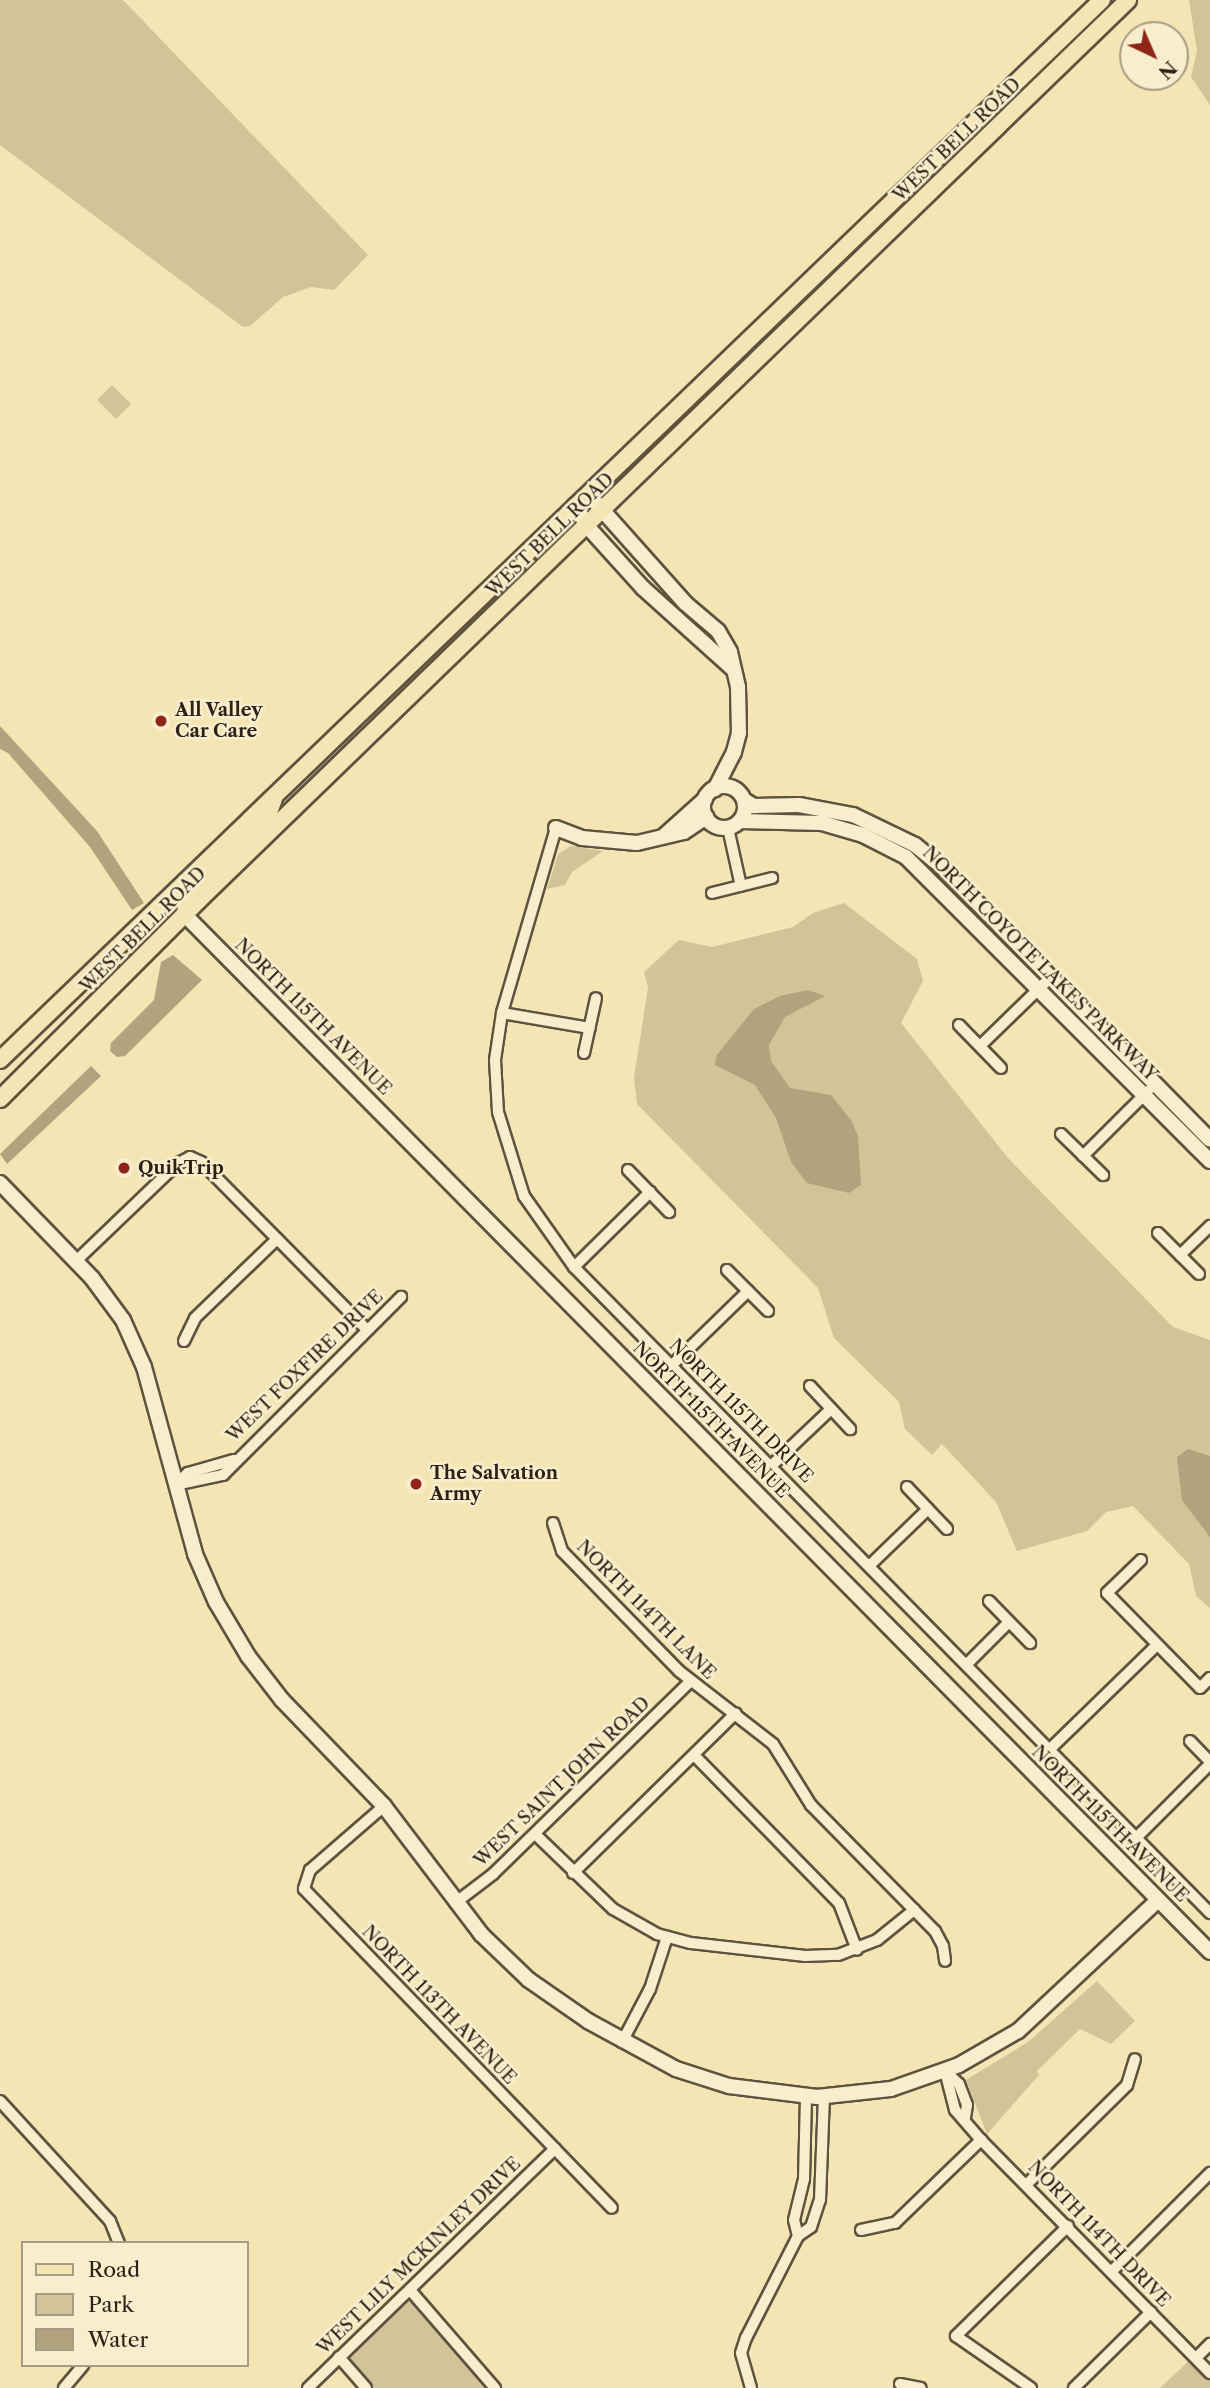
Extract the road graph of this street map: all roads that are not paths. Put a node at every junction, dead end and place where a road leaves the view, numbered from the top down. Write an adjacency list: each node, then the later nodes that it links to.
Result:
1 (1101, 0): 3 (main road, WEST BELL ROAD)
2 (1128, 0): 5 (main road, WEST BELL ROAD)
3 (588, 494): 4 (main road, WEST BELL ROAD); 5 (street)
4 (575, 505): 6 (street); 7 (main road, WEST BELL ROAD)
5 (602, 511): 6 (main road, WEST BELL ROAD); 8 (street)
6 (587, 526): 8 (street); 9 (main road, WEST BELL ROAD)
7 (476, 603): 9 (main road); 10 (main road, WEST BELL ROAD)
8 (733, 669): 11 (street)
9 (410, 696): 15 (main road, WEST BELL ROAD)
10 (367, 707): 13 (main road, WEST BELL ROAD); 15 (main road)
11 (734, 752): 12 (street); 14 (street)
12 (732, 788): 14 (street); 16 (street)
13 (276, 794): 24 (main road); 32 (main road, WEST BELL ROAD)
14 (710, 794): 17 (street); 20 (street)
15 (306, 798): 24 (main road, WEST BELL ROAD)
16 (744, 800): 18 (street); 25 (street, NORTH COYOTE LAKES PARKWAY)
17 (706, 817): 18 (street); 20 (street)
18 (734, 824): 22 (street); 25 (street, NORTH COYOTE LAKES PARKWAY)
19 (556, 828): 20 (street); 27 (street, NORTH 115TH DRIVE)
20 (661, 838)
21 (772, 878): 22 (street)
22 (741, 886): 23 (street)
23 (712, 893)
24 (186, 915): 35 (main road, WEST BELL ROAD); 86 (street, NORTH 115TH AVENUE)
25 (1045, 983): 30 (street); 34 (street, NORTH COYOTE LAKES PARKWAY)
26 (596, 998): 29 (street)
27 (502, 1013): 29 (street); 50 (street, NORTH 115TH DRIVE)
28 (959, 1025): 30 (street)
29 (590, 1028): 31 (street)
30 (980, 1046): 33 (street)
31 (584, 1054)
32 (0, 1060)
33 (1001, 1068)
34 (1150, 1089): 37 (street, NORTH COYOTE LAKES PARKWAY); 38 (street); 39 (street, NORTH COYOTE LAKES PARKWAY)
35 (0, 1099)
36 (1061, 1134): 38 (street)
37 (1210, 1140)
38 (1083, 1156): 41 (street)
39 (1210, 1161)
40 (628, 1170): 43 (street)
41 (1103, 1175)
42 (0, 1183): 49 (street)
43 (650, 1192): 44 (street); 50 (street)
44 (669, 1212)
45 (1210, 1226): 48 (street)
46 (1158, 1233): 48 (street)
47 (277, 1240): 49 (street); 56 (street); 57 (street)
48 (1180, 1255): 52 (street)
49 (76, 1261): 63 (street)
50 (573, 1267): 58 (street, NORTH 115TH DRIVE)
51 (727, 1270): 53 (street)
52 (1199, 1274)
53 (748, 1291): 55 (street); 58 (street)
54 (401, 1297): 56 (street, WEST FOXFIRE DRIVE)
55 (768, 1311)
56 (367, 1330): 63 (street, WEST FOXFIRE DRIVE)
57 (184, 1341)
58 (672, 1366): 62 (street, NORTH 115TH DRIVE)
59 (810, 1386): 60 (street)
60 (831, 1409): 61 (street); 62 (street)
61 (850, 1429)
62 (771, 1466): 69 (street, NORTH 115TH DRIVE)
63 (175, 1485): 82 (street)
64 (907, 1487): 65 (street)
65 (928, 1509): 67 (street); 69 (street)
66 (553, 1523): 76 (street, NORTH 114TH LANE)
67 (947, 1529)
68 (1141, 1560): 73 (street)
69 (869, 1566): 74 (street, NORTH 115TH DRIVE)
70 (989, 1601): 71 (street)
71 (1009, 1622): 72 (street); 74 (street)
72 (1030, 1643)
73 (1157, 1644): 75 (street); 79 (street)
74 (967, 1664): 79 (street, NORTH 115TH DRIVE)
75 (1210, 1678)
76 (690, 1682): 77 (street, NORTH 114TH LANE); 83 (street, WEST SAINT JOHN ROAD)
77 (736, 1713): 80 (street); 88 (street, NORTH 114TH LANE)
78 (1190, 1741): 81 (street)
79 (1051, 1749): 84 (street, NORTH 115TH DRIVE)
80 (694, 1755): 85 (street); 91 (street)
81 (1210, 1763): 84 (street)
82 (384, 1806): 87 (street); 101 (street, NORTH 113TH AVENUE)
83 (535, 1834): 85 (street); 87 (street, WEST SAINT JOHN ROAD)
84 (1136, 1838): 89 (street, NORTH 115TH DRIVE)
85 (573, 1873): 90 (street)
86 (1158, 1900): 92 (street, NORTH 115TH AVENUE); 96 (street)
87 (455, 1903): 94 (street)
88 (914, 1910): 91 (street); 93 (street, NORTH 114TH LANE)
89 (1210, 1913)
90 (667, 1937): 91 (street); 94 (street)
91 (857, 1950)
92 (1210, 1952)
93 (945, 1961)
94 (622, 2042): 97 (street)
95 (1135, 2059): 103 (street)
96 (945, 2071): 98 (street); 100 (street, NORTH 114TH DRIVE)
97 (806, 2097): 98 (street); 107 (street)
98 (824, 2097): 107 (street)
99 (0, 2101): 108 (street)
100 (981, 2140): 103 (street, NORTH 114TH DRIVE); 106 (street)
101 (555, 2149): 104 (street, NORTH 113TH AVENUE); 110 (street, WEST LILY MCKINLEY DRIVE)
102 (1210, 2173): 109 (street)
103 (1027, 2184): 105 (street, NORTH 114TH DRIVE)
104 (612, 2208)
105 (1068, 2226): 109 (street, NORTH 114TH DRIVE); 124 (street)
106 (861, 2230)
107 (797, 2236): 122 (street)
108 (118, 2241)
109 (1112, 2271): 111 (street, NORTH 114TH DRIVE)
110 (410, 2290): 113 (street, WEST LILY MCKINLEY DRIVE); 121 (street)
111 (1151, 2312): 114 (street, NORTH 114TH DRIVE); 125 (street)
112 (1210, 2344): 114 (street)
113 (339, 2357): 119 (street, WEST LILY MCKINLEY DRIVE); 120 (street)
114 (1196, 2358): 116 (street, NORTH 114TH DRIVE)
115 (81, 2367): 118 (street)
116 (1210, 2372)
117 (900, 2384): 123 (street)
118 (64, 2388)
119 (308, 2388)
120 (366, 2388)
121 (495, 2388)
122 (751, 2388)
123 (921, 2388)
124 (1031, 2388)
125 (1074, 2388)

